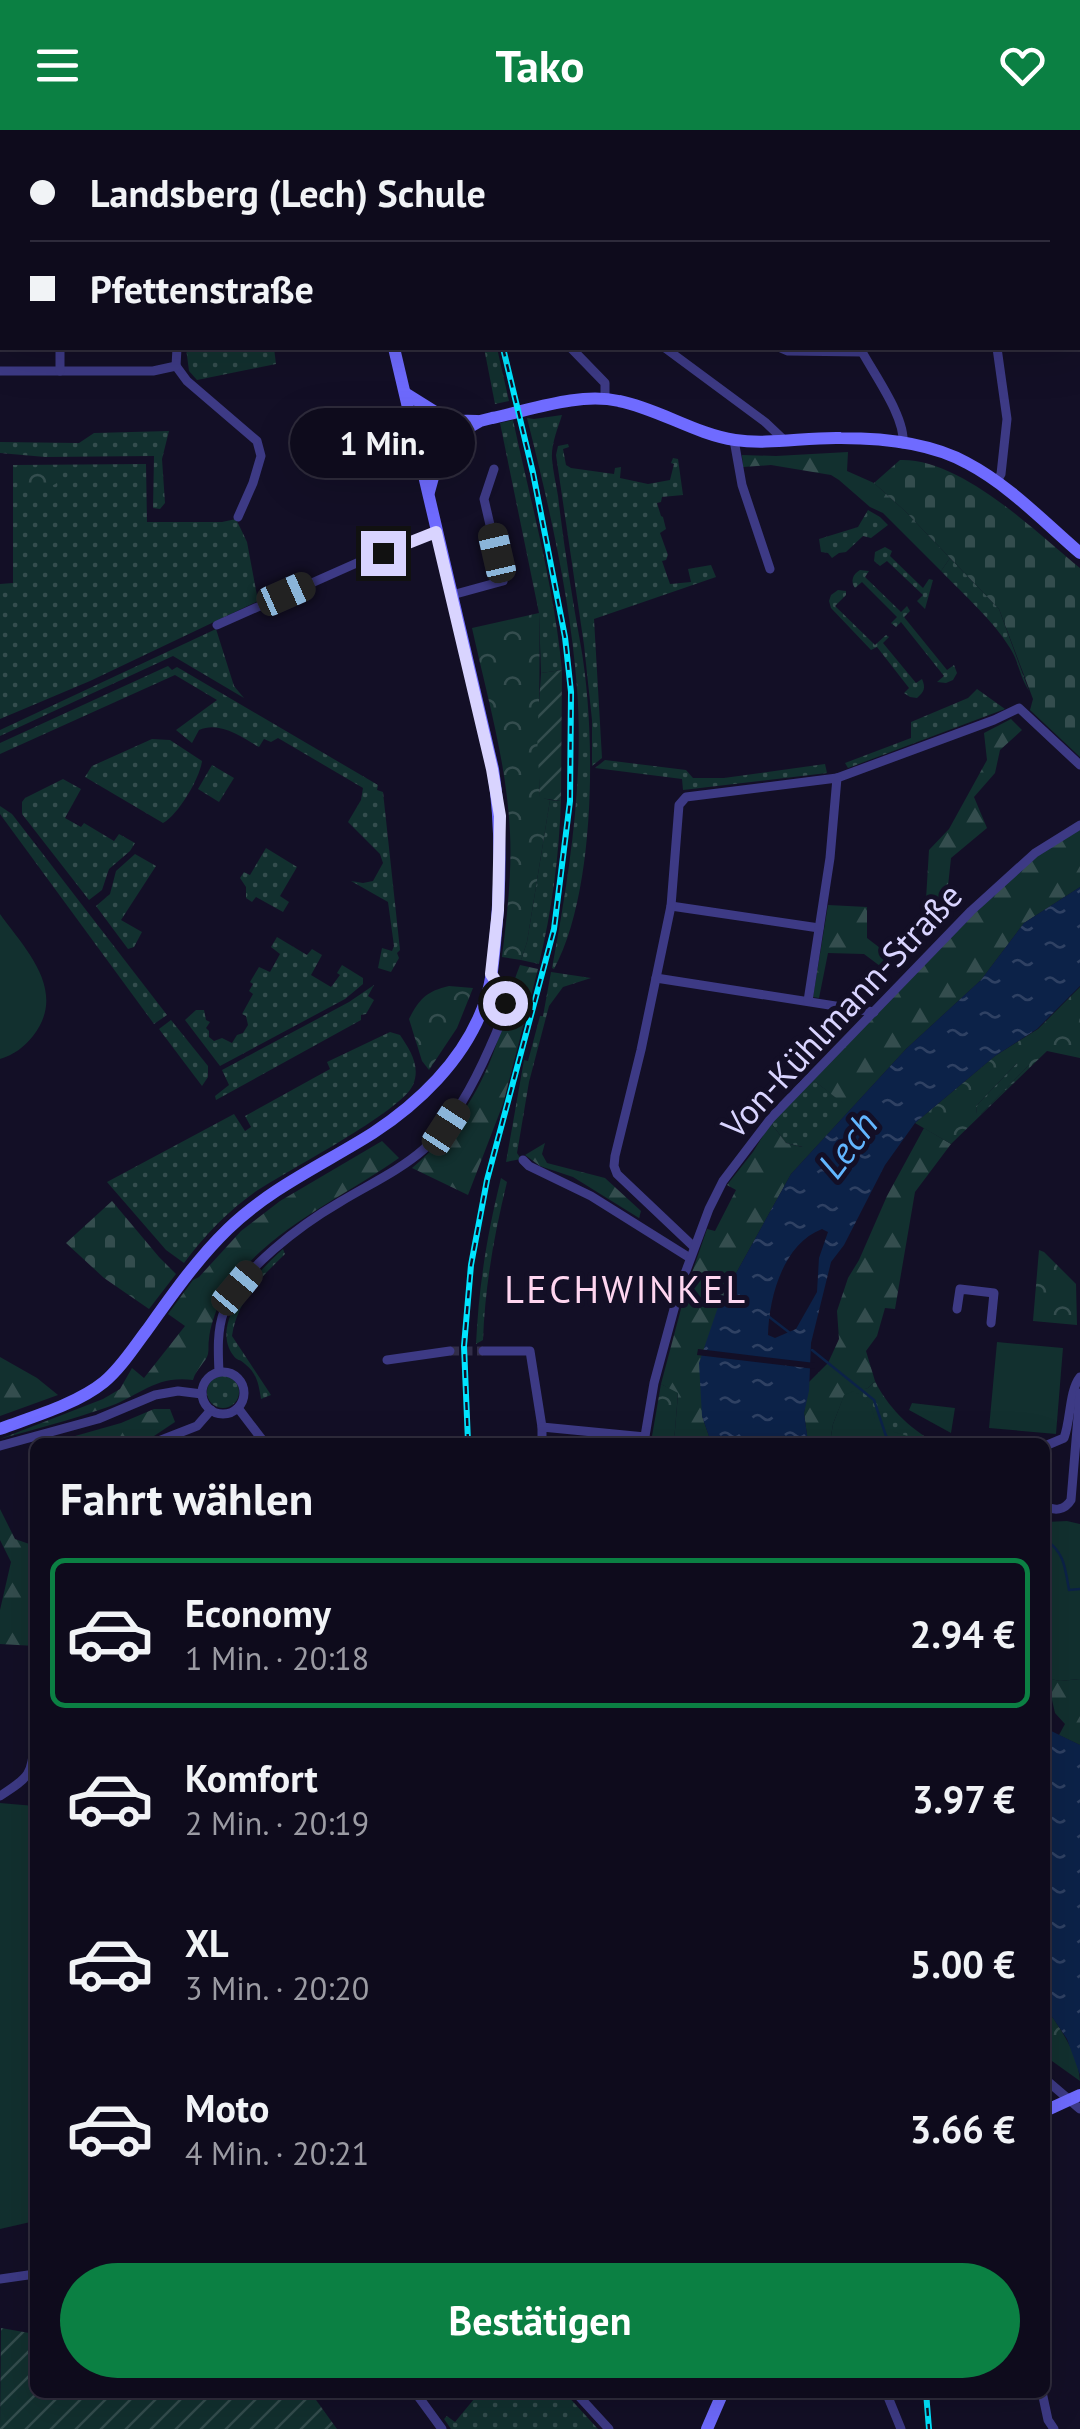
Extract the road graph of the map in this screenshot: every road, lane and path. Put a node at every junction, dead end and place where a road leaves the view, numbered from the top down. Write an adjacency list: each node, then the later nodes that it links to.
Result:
1 (60, 350): 11 (street)
2 (177, 350): 9 (street)
3 (394, 350): 12 (main road)
4 (572, 350): 13 (street)
5 (668, 350): 18 (street)
6 (784, 350): 7 (street)
7 (861, 350): 20 (street)
8 (997, 350): 22 (street)
9 (176, 366): 11 (street); 24 (street)
10 (0, 371): 11 (street)
11 (60, 371)
12 (405, 393): 15 (main road); 19 (main road)
13 (605, 399): 14 (main road); 17 (main road)
14 (486, 420): 15 (main road); 16 (main road)
15 (462, 421): 19 (main road)
16 (456, 436): 19 (main road); 23 (main road)
17 (734, 440): 18 (main road); 27 (street)
18 (784, 440): 20 (main road)
19 (416, 441): 23 (main road)
20 (902, 444): 22 (main road)
21 (494, 470): 28 (street)
22 (997, 481): 26 (main road)
23 (428, 499): 25 (main road)
24 (238, 517)
25 (436, 532): 28 (main road); 29 (street)
26 (1080, 553)
27 (770, 568)
28 (452, 595): 35 (main road)
29 (217, 624)
30 (1080, 766): 31 (street)
31 (837, 778): 33 (street); 34 (street)
32 (1080, 825): 38 (street, Von-Kühlmann-Straße)
33 (671, 906): 34 (street); 36 (street)
34 (819, 928): 37 (street)
35 (491, 974): 46 (street); 53 (main road)
36 (656, 978): 37 (street); 40 (street)
37 (808, 1001): 38 (street)
38 (874, 1012): 40 (street, Von-Kühlmann-Straße)
39 (524, 1160): 40 (street)
40 (692, 1252): 60 (street, Von-Kühlmann-Straße)
41 (957, 1309): 42 (street)
42 (991, 1322)
43 (450, 1351): 45 (street)
44 (483, 1352): 52 (street)
45 (387, 1360)
46 (219, 1372): 49 (street); 50 (street)
47 (1080, 1377): 61 (street)
48 (1080, 1393): 63 (street)
49 (202, 1394): 51 (street); 55 (street)
50 (238, 1408): 51 (street); 57 (street)
51 (211, 1410): 56 (street)
52 (542, 1427): 58 (street); 59 (street)
53 (0, 1428)
54 (30, 1438): 62 (street)
55 (30, 1438)
56 (166, 1438)
57 (261, 1438)
58 (542, 1438)
59 (628, 1438)
60 (644, 1438)
61 (1050, 1444)
62 (0, 1446)
63 (1077, 1472): 64 (street)
64 (1050, 1508)
65 (30, 1770): 66 (street)
66 (0, 1796)
67 (1050, 2082): 68 (street)
68 (1077, 2101): 69 (main road)
69 (1050, 2109)
70 (30, 2275): 71 (street)
71 (0, 2279)
72 (419, 2398): 78 (street)
73 (580, 2398): 79 (street)
74 (720, 2398): 80 (main road)
75 (888, 2398): 81 (street)
76 (1043, 2398): 77 (street)
77 (1049, 2426)
78 (442, 2429)
79 (608, 2429)
80 (706, 2429)
81 (901, 2429)

